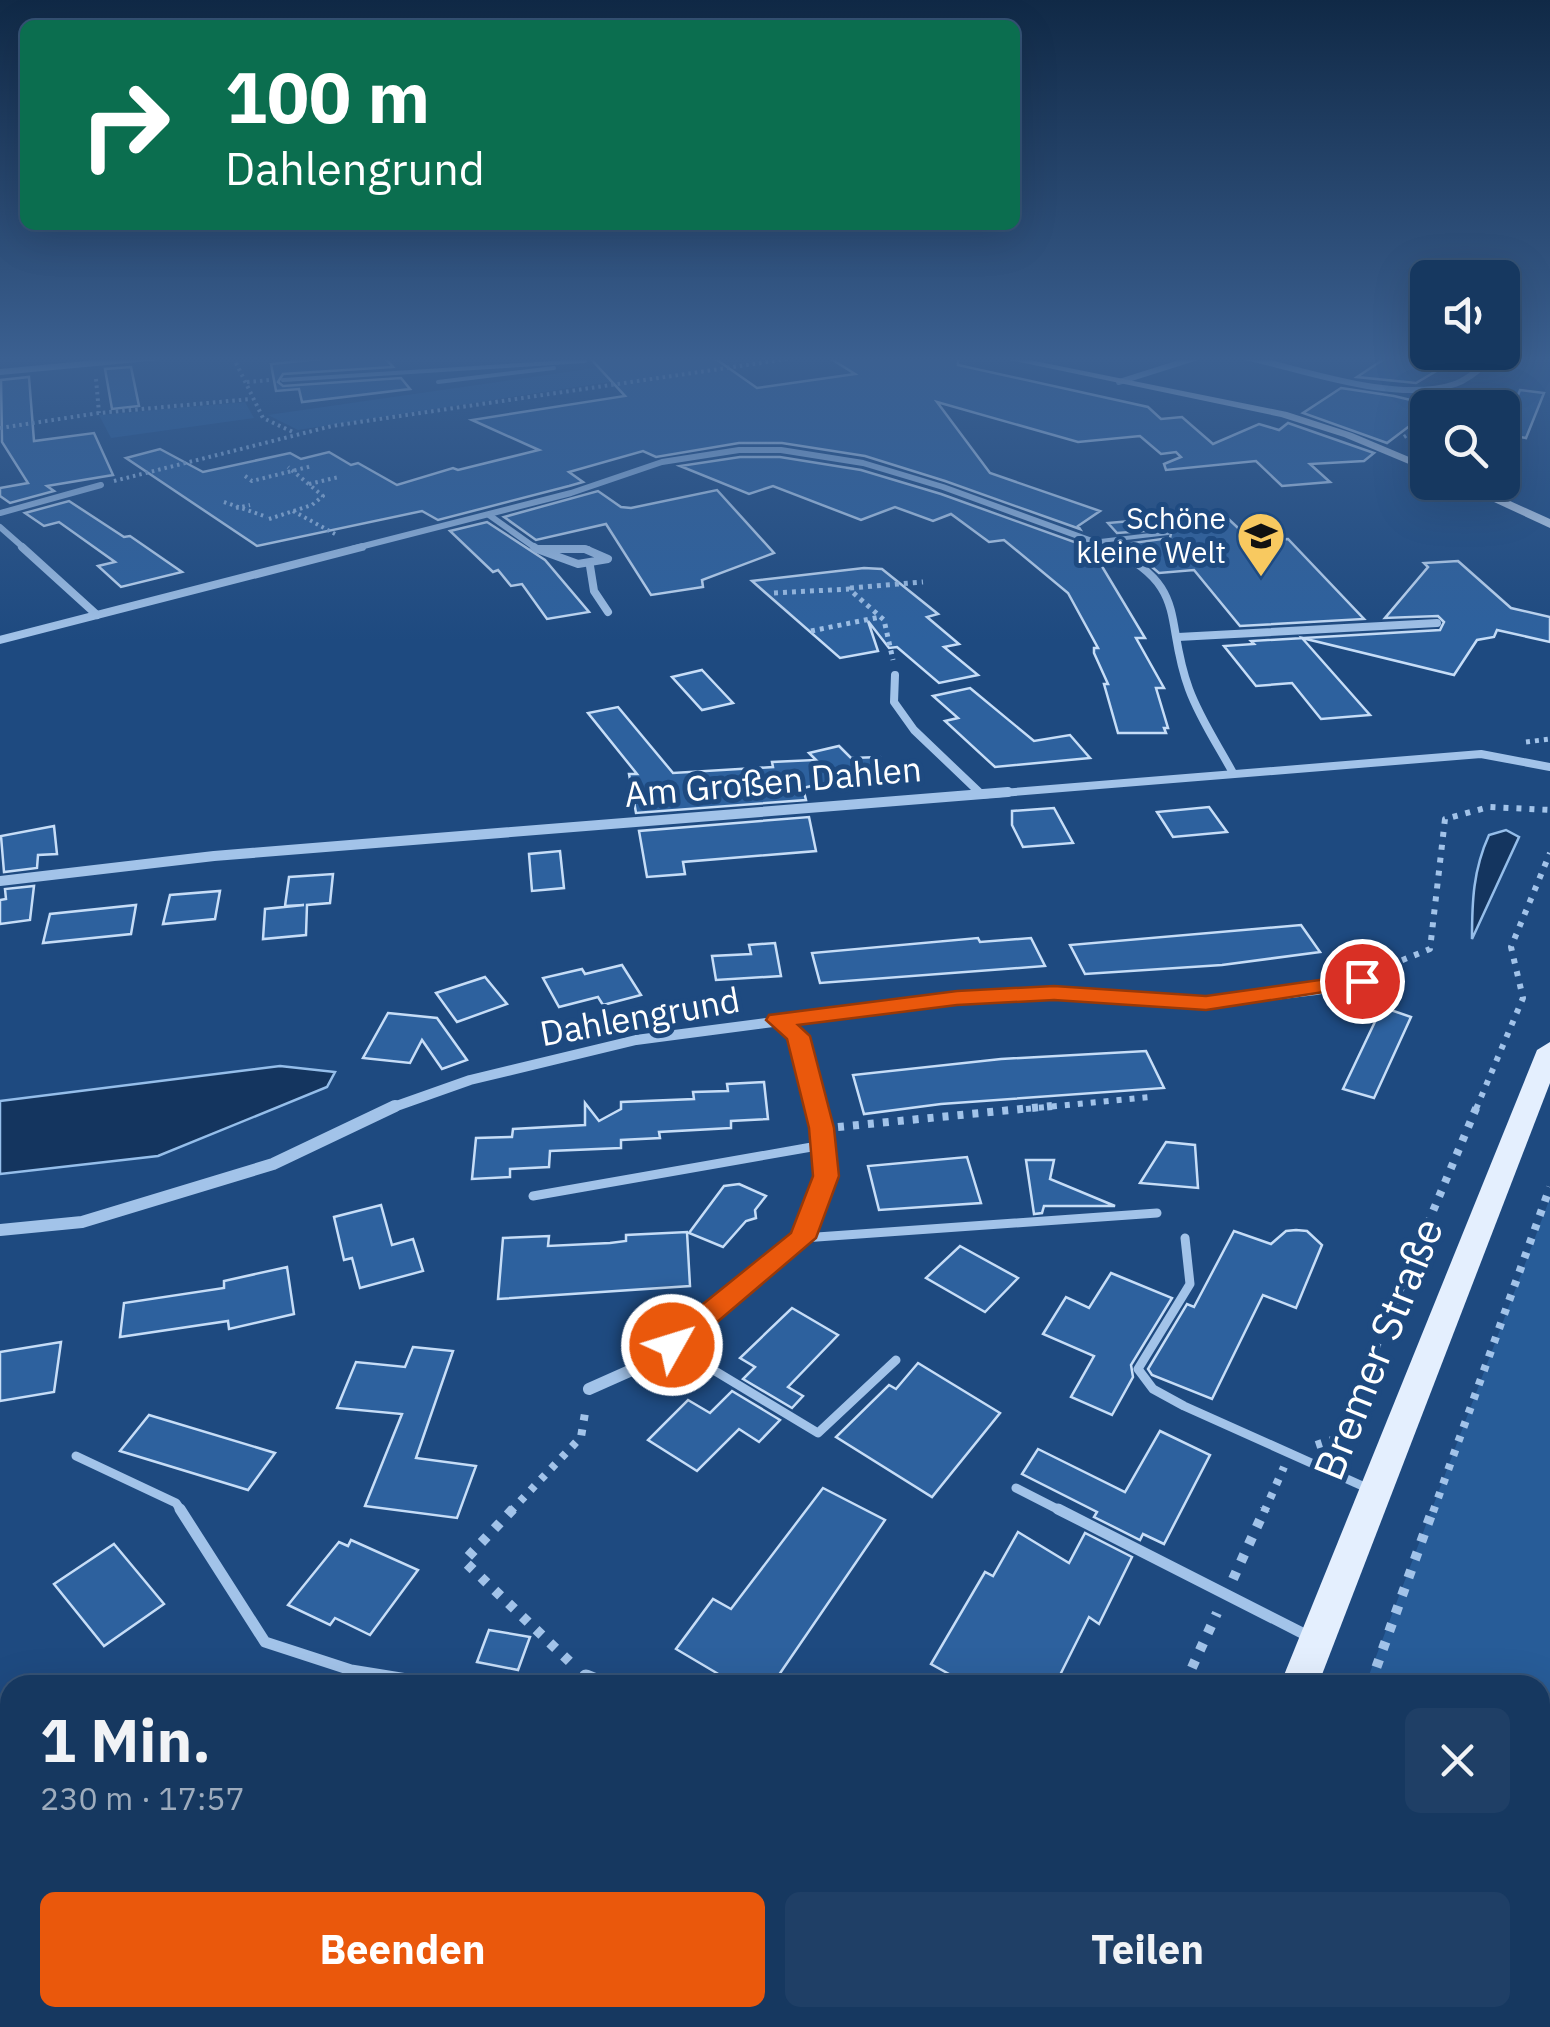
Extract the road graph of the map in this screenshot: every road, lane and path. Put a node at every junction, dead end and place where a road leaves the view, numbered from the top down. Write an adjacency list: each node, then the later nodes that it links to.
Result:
1 (229, 452): 11 (path)
2 (761, 452): 18 (street)
3 (803, 452): 25 (street)
4 (1384, 452): 5 (street)
5 (1410, 462)
6 (312, 466): 7 (path)
7 (291, 468): 8 (path); 10 (path)
8 (245, 476)
9 (339, 476): 10 (path)
10 (309, 484): 16 (path)
11 (101, 485): 17 (street)
12 (1496, 500): 21 (street)
13 (224, 502): 15 (path)
14 (250, 505): 15 (path)
15 (235, 508): 19 (path)
16 (293, 511): 19 (path); 23 (path)
17 (0, 512)
18 (488, 515): 26 (street); 32 (street)
19 (267, 518): 20 (path)
20 (274, 520)
21 (1550, 524)
22 (0, 527): 32 (street)
23 (348, 532)
24 (1168, 533): 25 (lane)
25 (1092, 542): 37 (street)
26 (536, 548): 27 (street); 27 (street)
27 (590, 566): 31 (street)
28 (923, 582): 29 (path)
29 (849, 588): 30 (path); 33 (path)
30 (774, 593)
31 (608, 612)
32 (97, 615): 38 (street)
33 (881, 617): 35 (path); 36 (path)
34 (1436, 623): 37 (street)
35 (811, 631)
36 (889, 632)
37 (1178, 637): 41 (street)
38 (0, 640)
39 (895, 676): 42 (street)
40 (1550, 768): 41 (street, Am Großen Dahlen)
41 (1233, 773): 42 (street, Am Großen Dahlen)
42 (980, 792): 45 (street, Am Großen Dahlen)
43 (1550, 810): 46 (path)
44 (1550, 854): 61 (path)
45 (0, 881)
46 (1375, 971): 47 (street, Dahlengrund)
47 (777, 1020): 50 (street); 55 (street, Dahlengrund)
48 (1550, 1050): 64 (main road, Bremer Straße)
49 (1150, 1097): 50 (path)
50 (822, 1128): 51 (street)
51 (823, 1145): 53 (lane); 56 (street)
52 (1550, 1187): 71 (path)
53 (533, 1196)
54 (1157, 1213): 56 (lane)
55 (0, 1230)
56 (803, 1238): 58 (street)
57 (1185, 1238): 61 (lane)
58 (672, 1345): 59 (lane); 60 (street)
59 (896, 1360)
60 (589, 1389): 68 (path)
61 (1290, 1454): 64 (lane); 65 (path)
62 (76, 1456): 67 (lane)
63 (1016, 1488): 65 (lane)
64 (1376, 1492): 66 (main road, Bremer Straße)
65 (1226, 1595): 66 (lane); 69 (path)
66 (1317, 1640): 70 (main road, Bremer Straße)
67 (382, 1675)
68 (584, 1675)
69 (1189, 1675)
70 (1303, 1675)
71 (1374, 1675)

